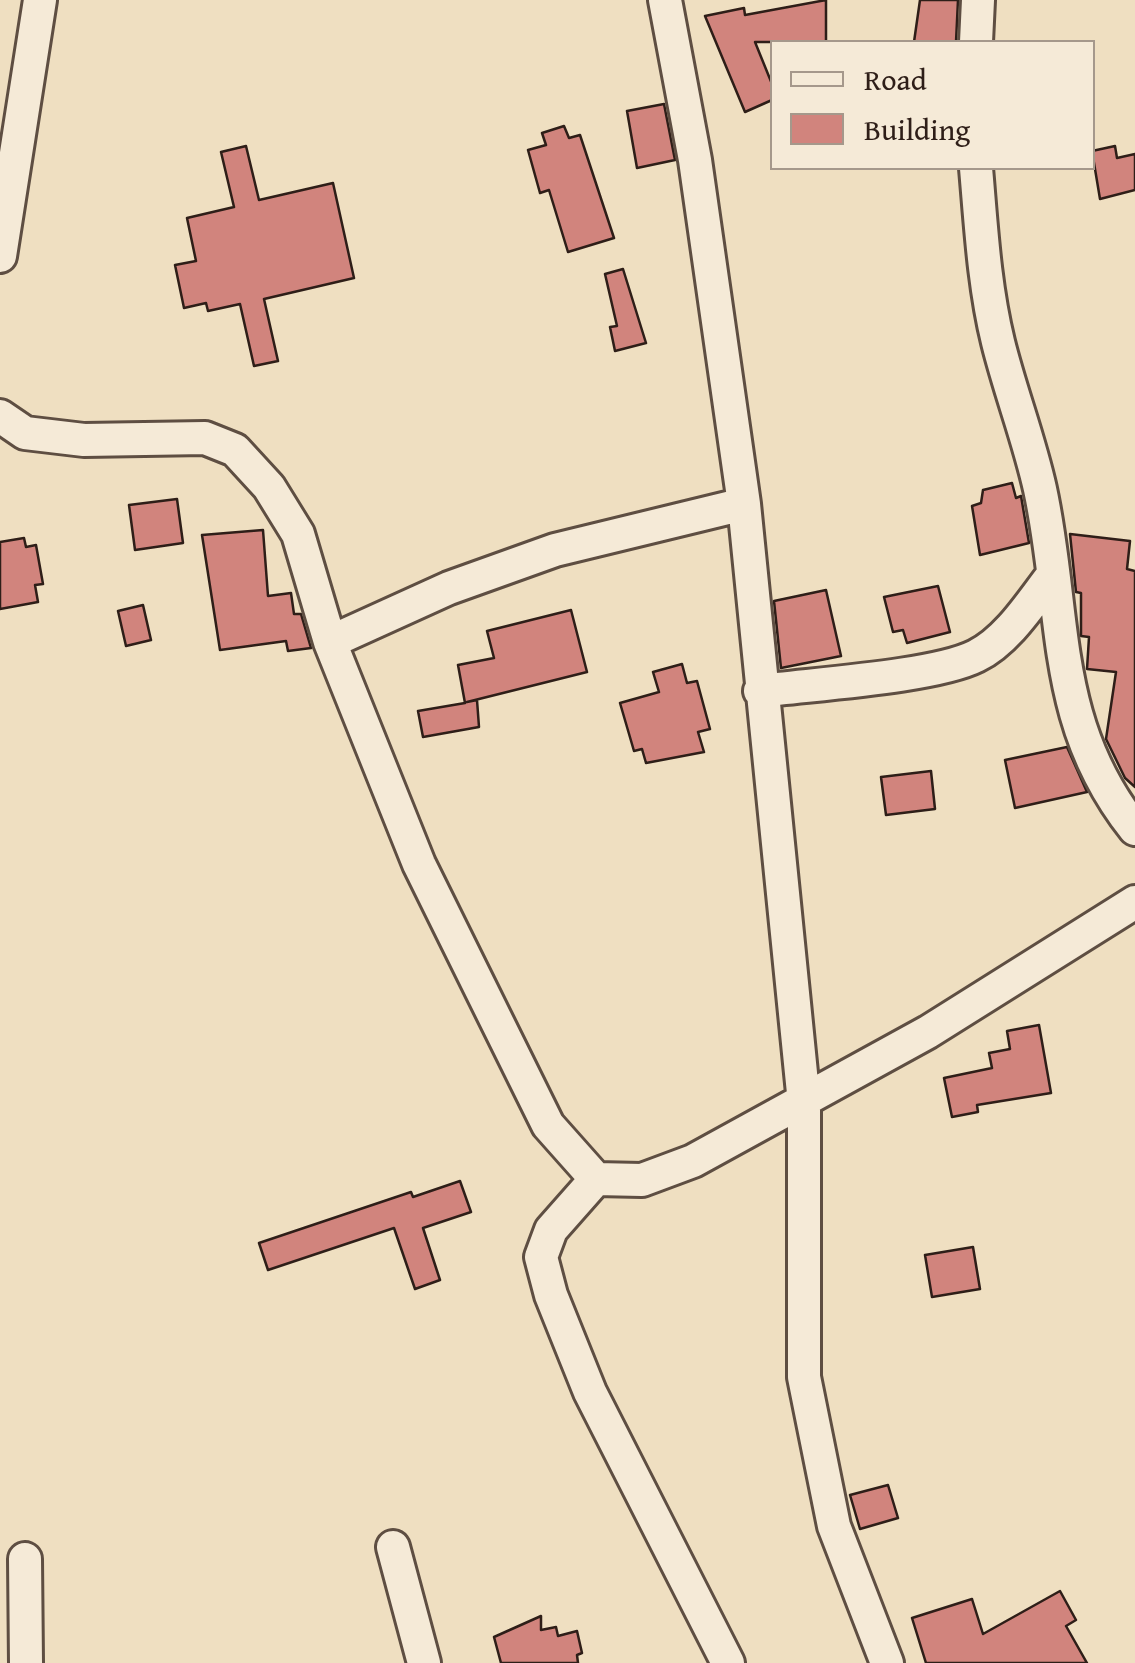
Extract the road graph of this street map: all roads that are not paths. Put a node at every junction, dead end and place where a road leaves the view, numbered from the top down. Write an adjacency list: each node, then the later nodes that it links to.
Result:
1 (40, 0): 6 (street)
2 (665, 0): 8 (street)
3 (978, 0): 4 (street)
4 (976, 40)
5 (976, 170): 9 (street)
6 (0, 256)
7 (0, 416): 10 (street)
8 (744, 504): 10 (street); 11 (street)
9 (1051, 576): 11 (street); 12 (street)
10 (330, 642): 15 (street)
11 (760, 691): 14 (street)
12 (1135, 828)
13 (1135, 902): 14 (street)
14 (804, 1103): 15 (street); 21 (street)
15 (596, 1178): 20 (street)
16 (394, 1548): 19 (street)
17 (25, 1559): 18 (street)
18 (26, 1663)
19 (424, 1663)
20 (728, 1663)
21 (887, 1663)

